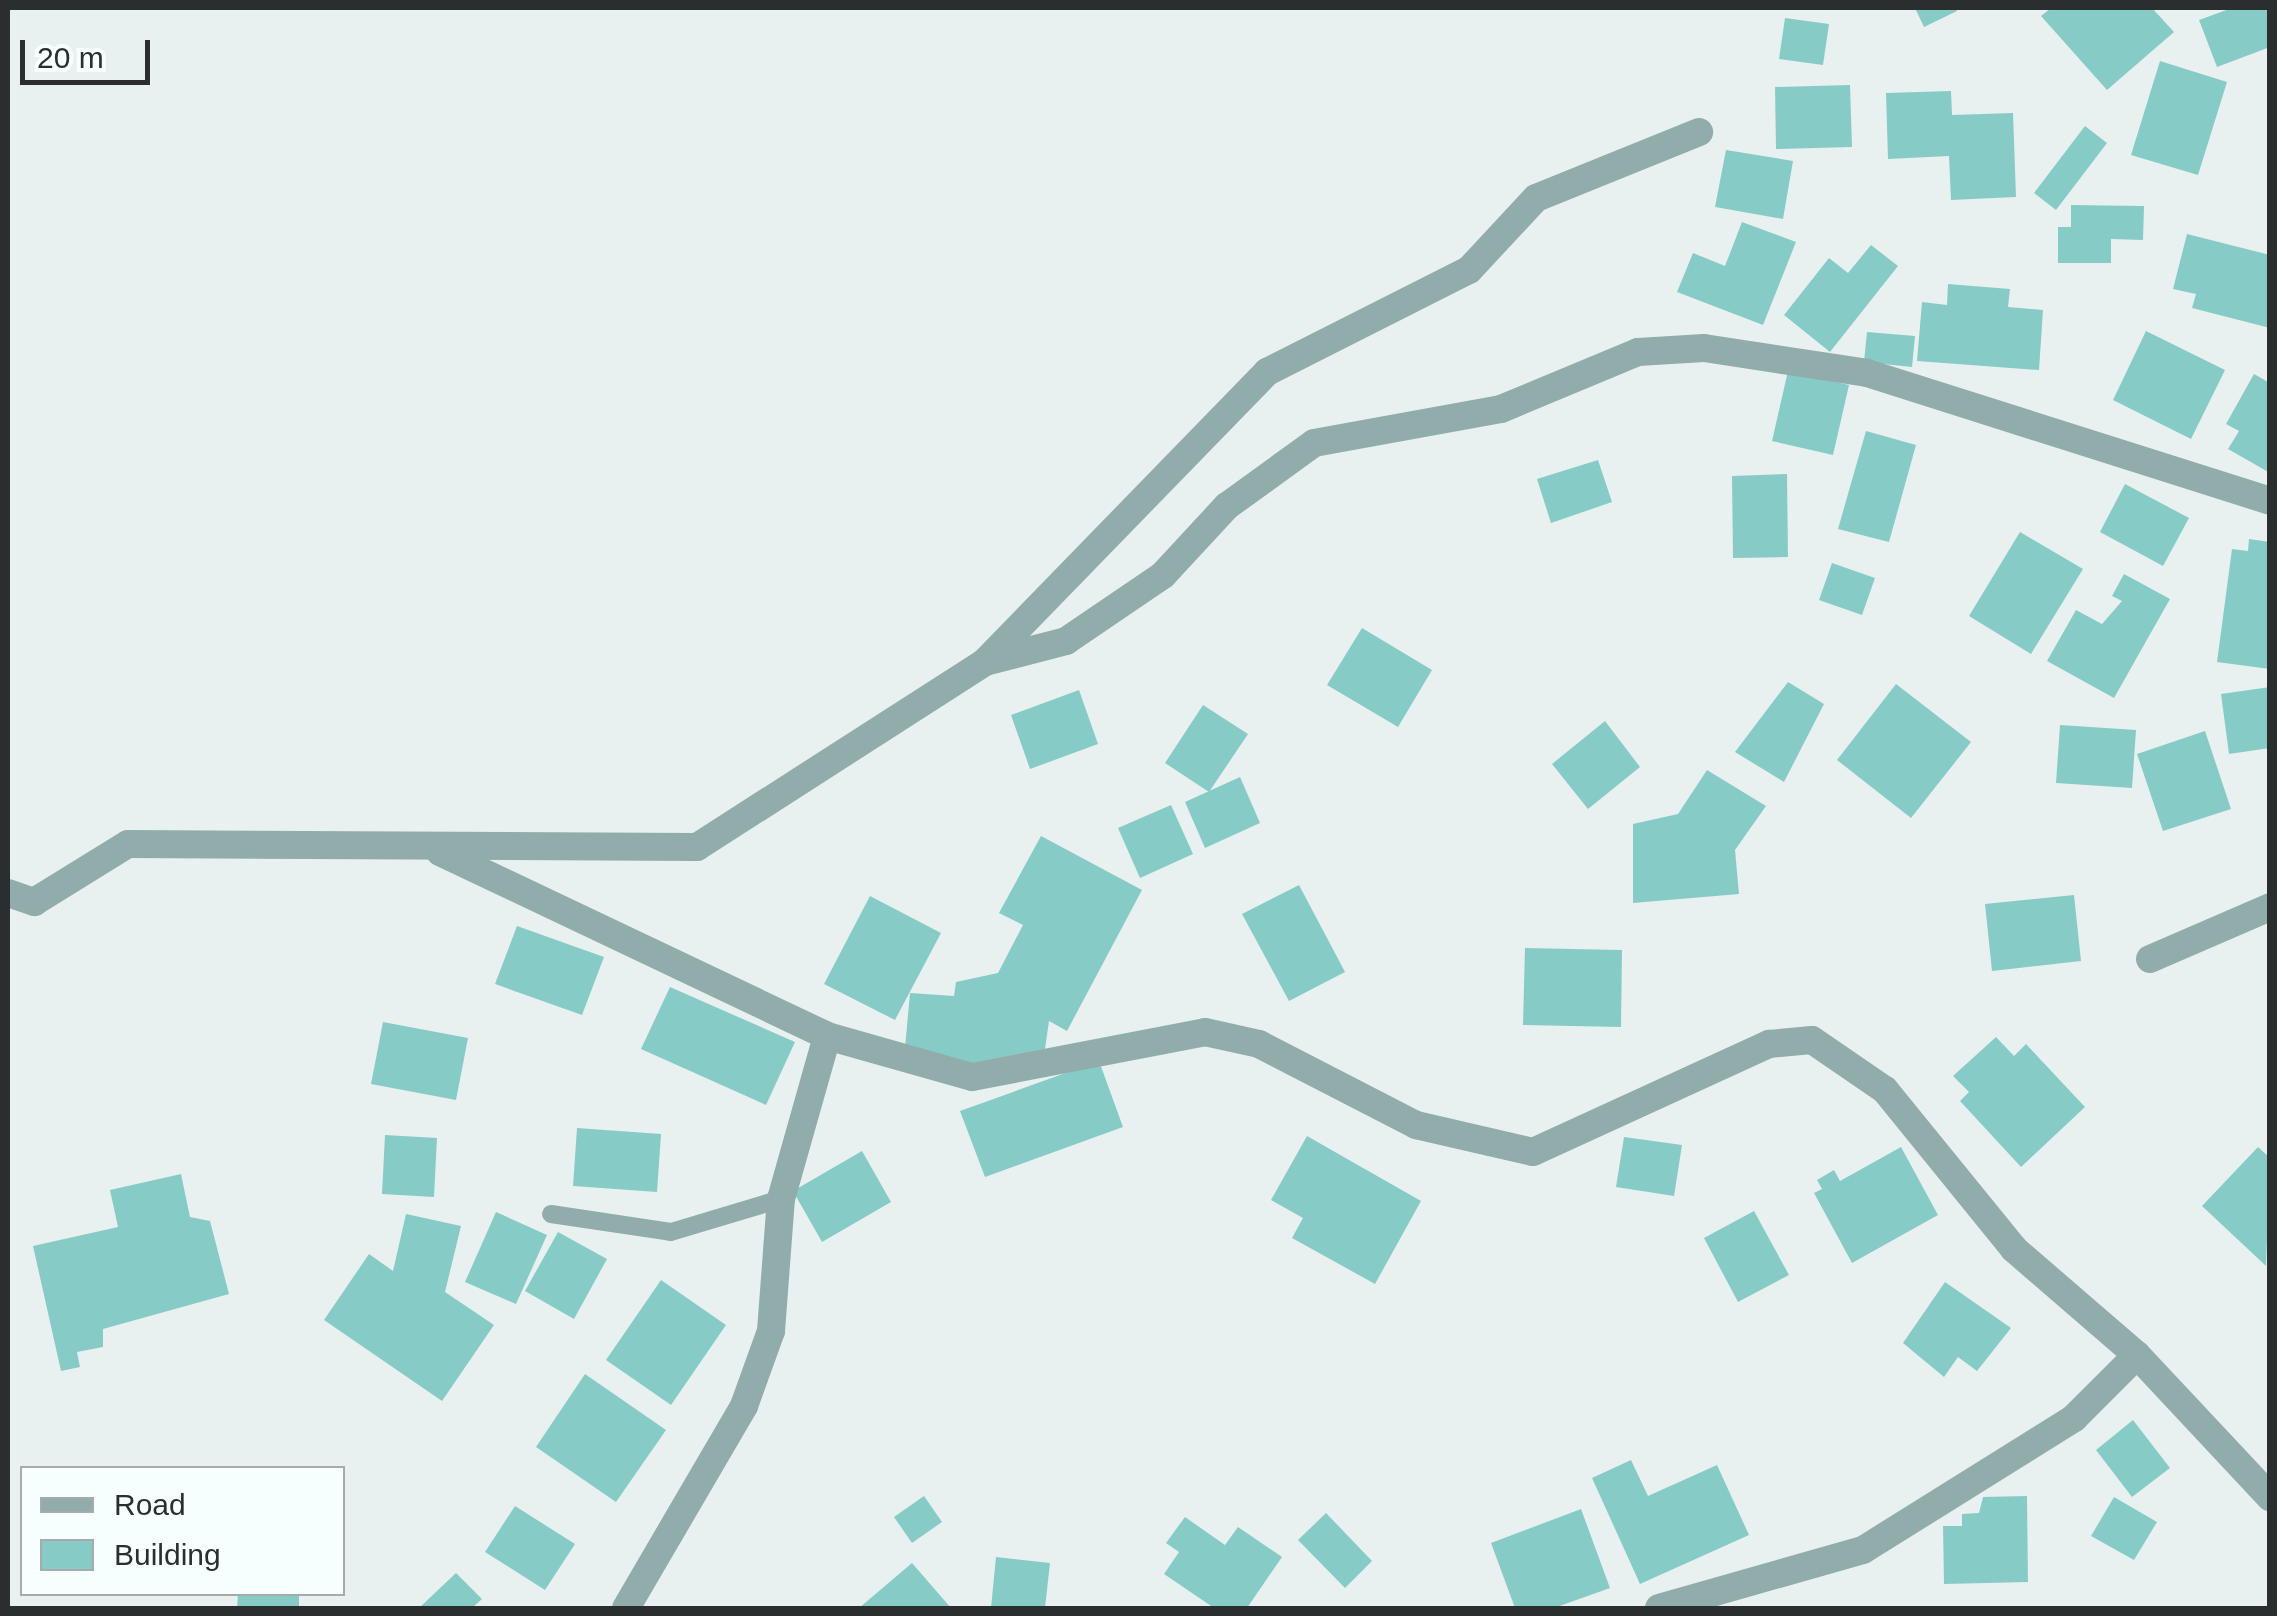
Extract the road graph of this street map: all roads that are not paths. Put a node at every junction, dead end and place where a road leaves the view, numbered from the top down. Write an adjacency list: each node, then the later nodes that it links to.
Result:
1 (1700, 132): 3 (street)
2 (2270, 501): 3 (street)
3 (986, 662): 4 (street)
4 (440, 852): 5 (street); 8 (street)
5 (8, 893)
6 (2270, 907): 7 (street)
7 (2150, 959)
8 (826, 1036): 9 (street); 11 (street)
9 (781, 1199): 10 (lane); 13 (street)
10 (551, 1214)
11 (2137, 1355): 12 (street); 14 (street)
12 (2270, 1497)
13 (626, 1608)
14 (1659, 1608)

